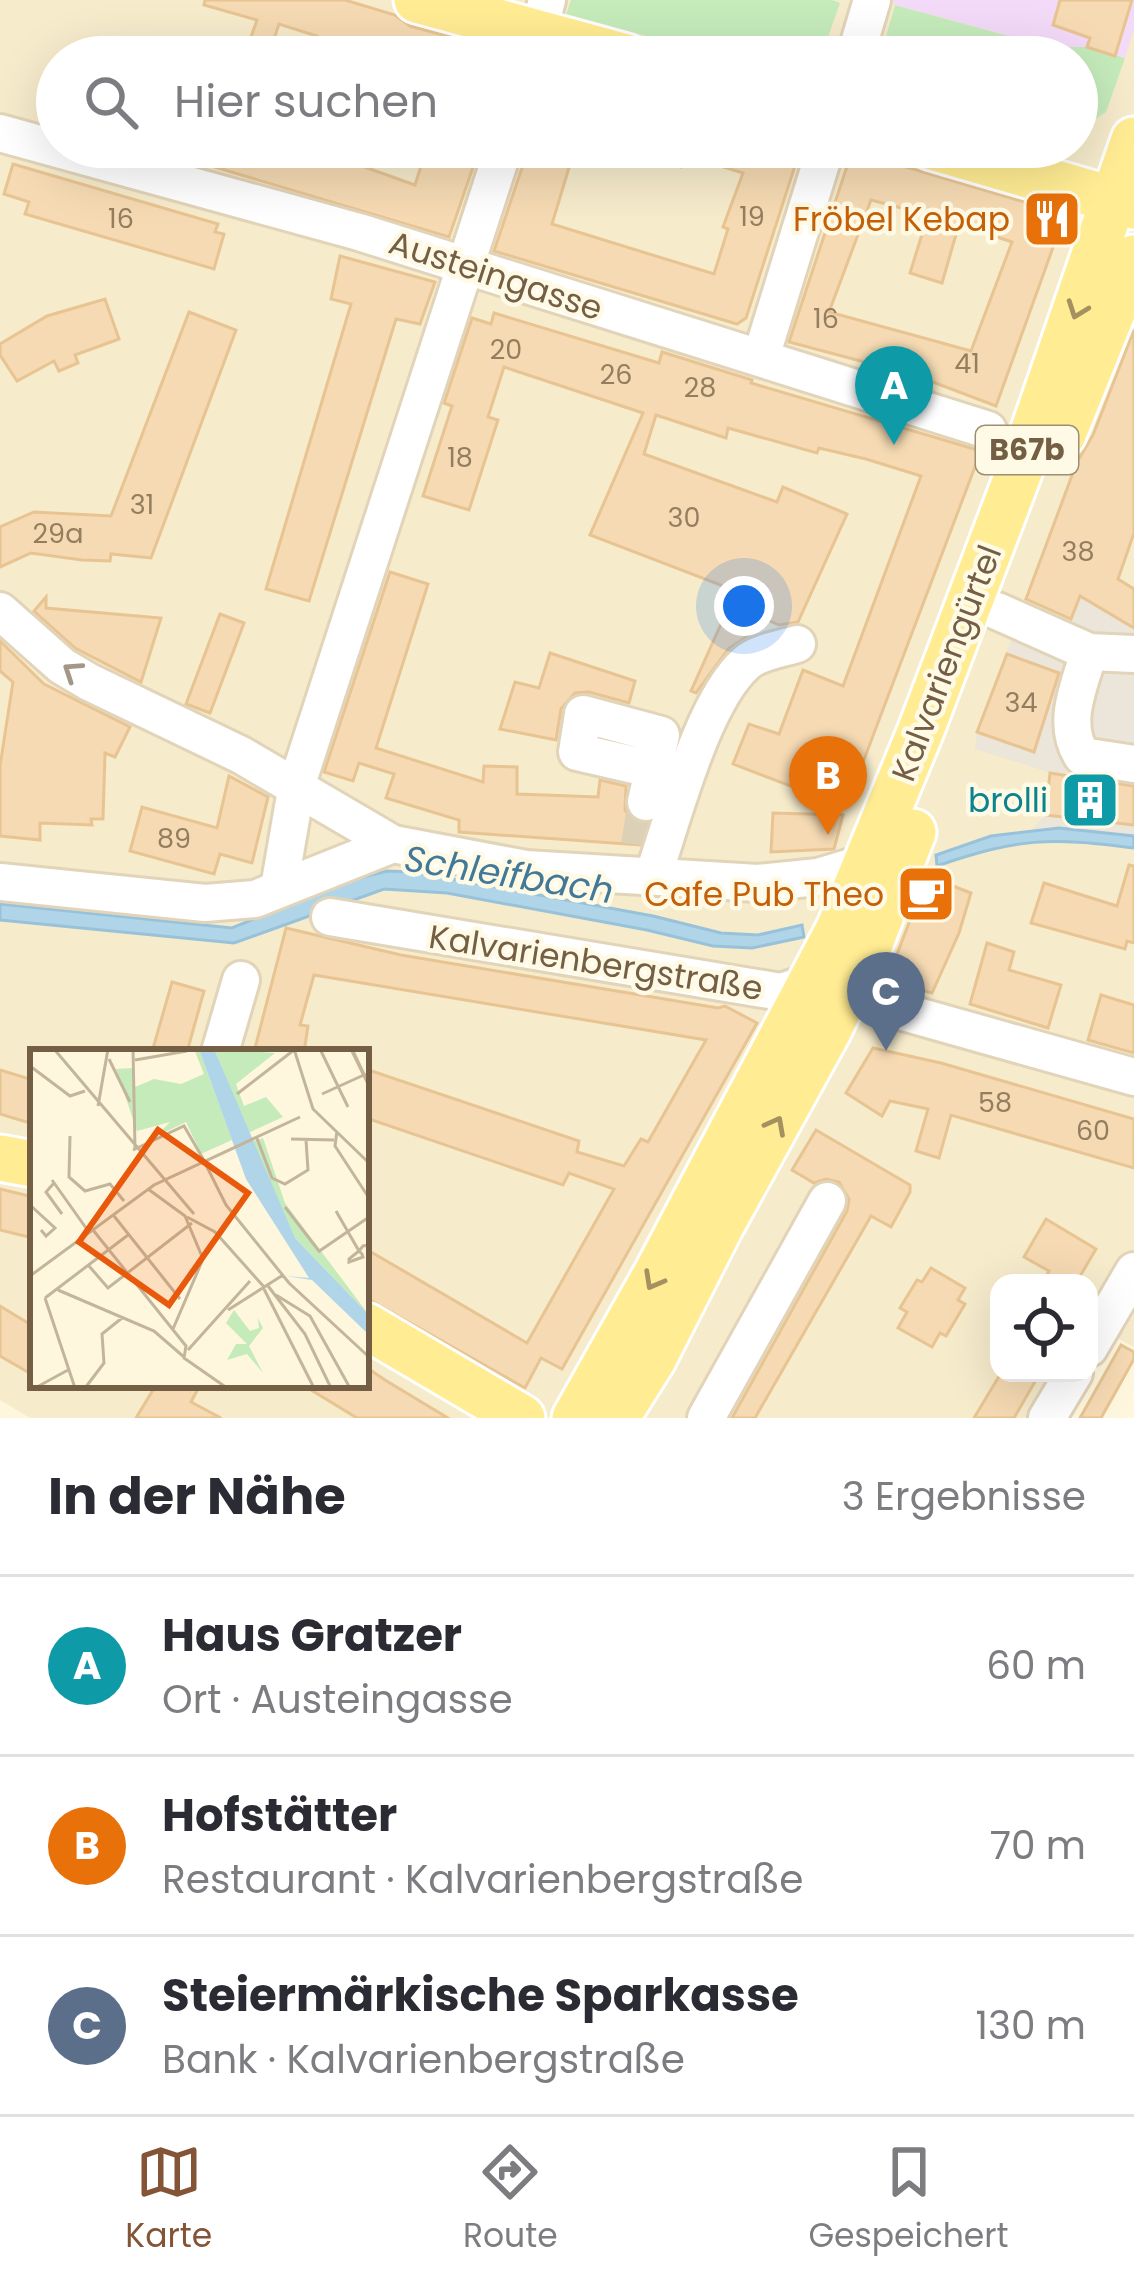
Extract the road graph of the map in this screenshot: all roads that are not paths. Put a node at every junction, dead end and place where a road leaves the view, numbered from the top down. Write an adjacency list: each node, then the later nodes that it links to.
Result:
1 (417, 0): 3 (main road)
2 (872, 0): 4 (street)
3 (539, 31)
4 (861, 36)
5 (0, 133): 7 (street, Austeingasse)
6 (1134, 140): 12 (main road, Kalvariengürtel / B67b)
7 (36, 143)
8 (127, 168): 14 (street, Austeingasse)
9 (498, 168): 14 (street)
10 (820, 168): 15 (street)
11 (1004, 168): 12 (main road)
12 (1125, 203): 25 (main road, Kalvariengürtel / B67b, one-way to 25)
13 (1134, 259): 18 (main road, Kalvariengürtel / B67b)
14 (467, 267): 15 (street, Austeingasse); 23 (street)
15 (761, 357): 16 (street, Austeingasse)
16 (988, 430)
17 (0, 611): 23 (street, one-way to 17)
18 (997, 611): 20 (street); 31 (main road, Kalvariengürtel / B67b)
19 (797, 644): 26 (street)
20 (1089, 652): 21 (street); 22 (street)
21 (1134, 654)
22 (1134, 764)
23 (296, 784): 24 (street); 28 (street)
24 (393, 844): 26 (street); 28 (street)
25 (868, 862): 26 (street); 31 (main road, Kalvariengürtel / B67b)
26 (642, 865)
27 (0, 882): 28 (street)
28 (279, 888)
29 (331, 917): 31 (street, Kalvarienbergstraße)
30 (241, 980): 32 (street)
31 (830, 988): 33 (street, Kalvarienbergstraße); 42 (main road, Kalvariengürtel / B67b, one-way to 42); 43 (main road, Kalvariengürtel / B67b, one-way to 31)
32 (221, 1049)
33 (1134, 1077)
34 (0, 1158): 35 (main road)
35 (30, 1163)
36 (827, 1201): 44 (street)
37 (1134, 1271): 39 (street)
38 (369, 1328): 41 (main road)
39 (1098, 1333)
40 (1069, 1382): 45 (street)
41 (522, 1418)
42 (574, 1418)
43 (616, 1418)
44 (706, 1418)
45 (1047, 1418)

